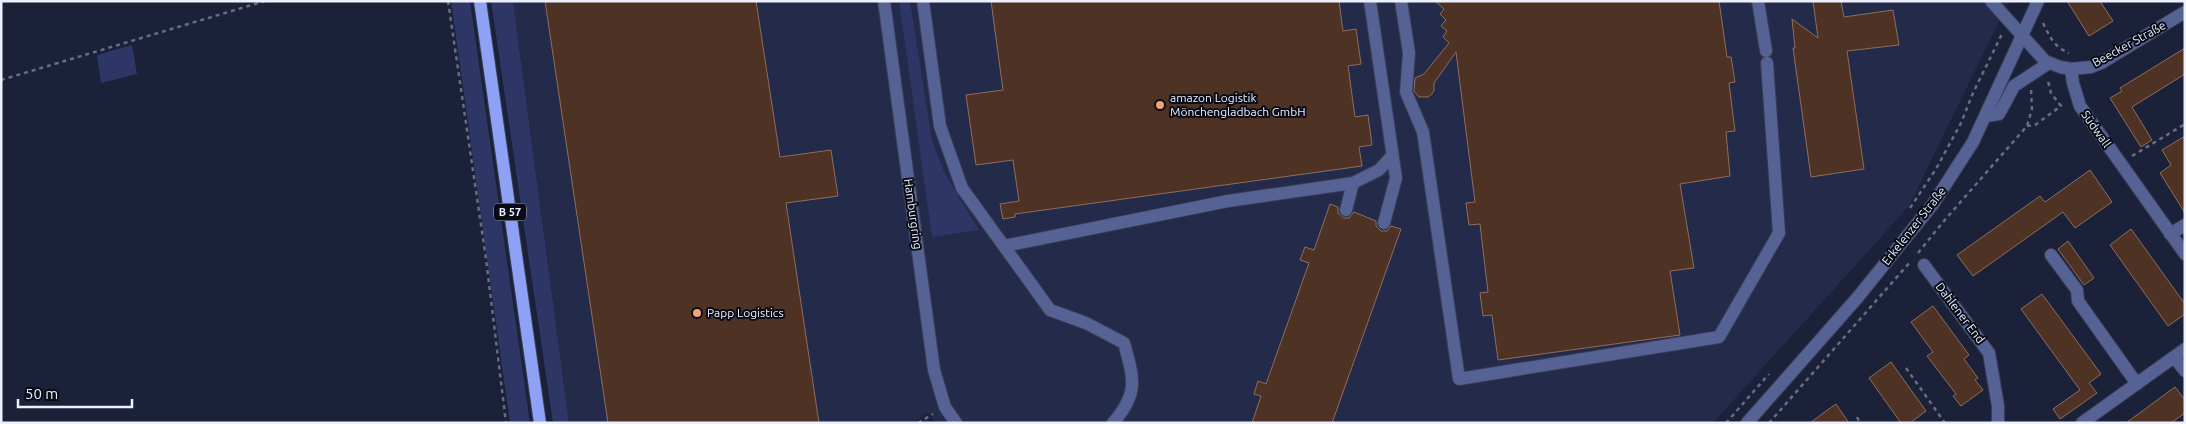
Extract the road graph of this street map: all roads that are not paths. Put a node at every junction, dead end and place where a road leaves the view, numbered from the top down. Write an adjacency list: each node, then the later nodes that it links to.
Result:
1 (480, 1): 28 (main road, B 57)
2 (884, 1): 29 (street, Hamburgring)
3 (922, 1): 20 (street)
4 (1370, 1): 14 (street)
5 (1401, 1): 6 (street)
6 (1758, 1)
7 (1991, 1): 10 (street)
8 (2038, 1): 10 (street, Erkelenzer Straße)
9 (2185, 12): 12 (street, Beecker Straße)
10 (2022, 34): 11 (street); 13 (street, Erkelenzer Straße)
11 (2052, 64): 12 (street); 13 (street)
12 (2071, 69): 19 (street, Südwall)
13 (1986, 116): 31 (street, Erkelenzer Straße)
14 (1392, 156): 15 (street); 17 (street)
15 (1354, 183): 16 (street); 20 (street)
16 (1346, 210)
17 (1384, 223)
18 (2185, 225): 19 (street)
19 (2170, 234): 21 (street, Südwall)
20 (1004, 246): 30 (street)
21 (2185, 254)
22 (2051, 255): 27 (street)
23 (1924, 265): 32 (street, Dahlener End)
24 (2185, 349): 25 (street)
25 (2174, 356): 26 (street); 27 (street)
26 (2185, 371)
27 (2137, 384): 33 (street)
28 (540, 423)
29 (956, 423)
30 (1113, 423)
31 (1747, 423)
32 (1998, 423)
33 (2082, 423)

